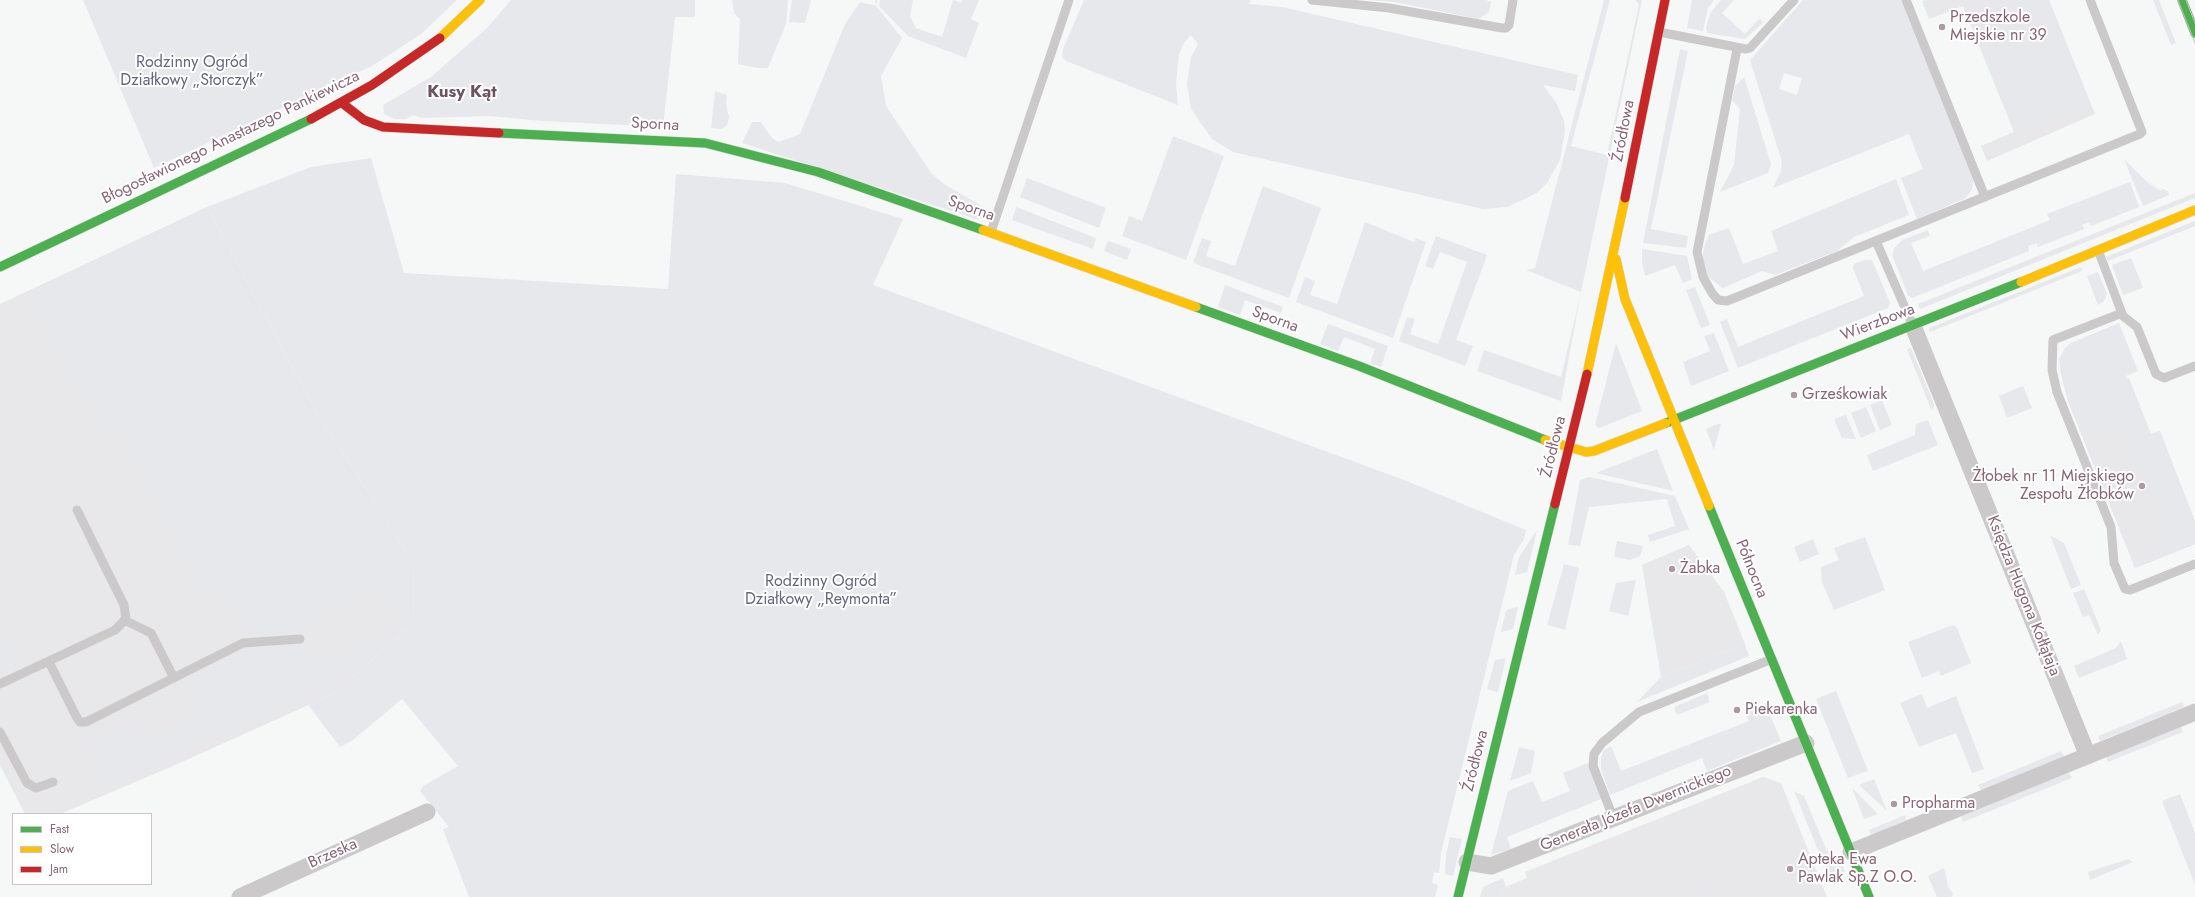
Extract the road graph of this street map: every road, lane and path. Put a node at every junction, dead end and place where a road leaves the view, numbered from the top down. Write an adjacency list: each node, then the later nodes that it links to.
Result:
1 (480, 0): 13 (street, Błogosławionego Anastazego Pankiewicza)
2 (1069, 0): 16 (lane)
3 (1312, 0): 4 (lane)
4 (1513, 0)
5 (1665, 0): 10 (street, Źródłowa)
6 (1794, 0): 12 (lane)
7 (1906, 0): 14 (lane)
8 (2090, 0): 14 (lane)
9 (2182, 0): 11 (street)
10 (1659, 32): 12 (lane); 18 (street, Źródłowa)
11 (2195, 33)
12 (1737, 49): 17 (lane)
13 (342, 103): 16 (street, Sporna); 20 (street, Błogosławionego Anastazego Pankiewicza)
14 (1985, 197): 17 (lane)
15 (2195, 210): 19 (street, Wierzbowa)
16 (991, 232): 25 (street, Sporna)
17 (1876, 241): 22 (lane)
18 (1615, 250): 24 (street, Północna); 25 (street, Źródłowa)
19 (2098, 250): 21 (lane); 22 (street, Wierzbowa)
20 (0, 267)
21 (2122, 313): 23 (lane); 27 (lane)
22 (1913, 326): 24 (street, Wierzbowa); 37 (street, Księdza Hugona Kołłątaja)
23 (2195, 366)
24 (1674, 419): 25 (street, Wierzbowa); 30 (street, Północna)
25 (1569, 449): 42 (street, Źródłowa)
26 (78, 510): 28 (lane)
27 (2195, 564)
28 (124, 620): 31 (lane); 32 (lane)
29 (300, 639): 32 (lane)
30 (1772, 660): 36 (street, Północna); 40 (lane)
31 (49, 662): 32 (lane); 33 (lane)
32 (174, 678)
33 (0, 684)
34 (2195, 712): 37 (street)
35 (0, 732): 38 (lane)
36 (1806, 743): 40 (street, Generała Józefa Dwernickiego); 41 (street, Północna)
37 (2088, 756): 41 (street)
38 (53, 782)
39 (427, 812): 43 (street, Brzeska)
40 (1612, 817): 42 (street, Generała Józefa Dwernickiego)
41 (1850, 852): 45 (street, Północna)
42 (1467, 862): 44 (street, Źródłowa)
43 (240, 897)
44 (1458, 897)
45 (1869, 897)

